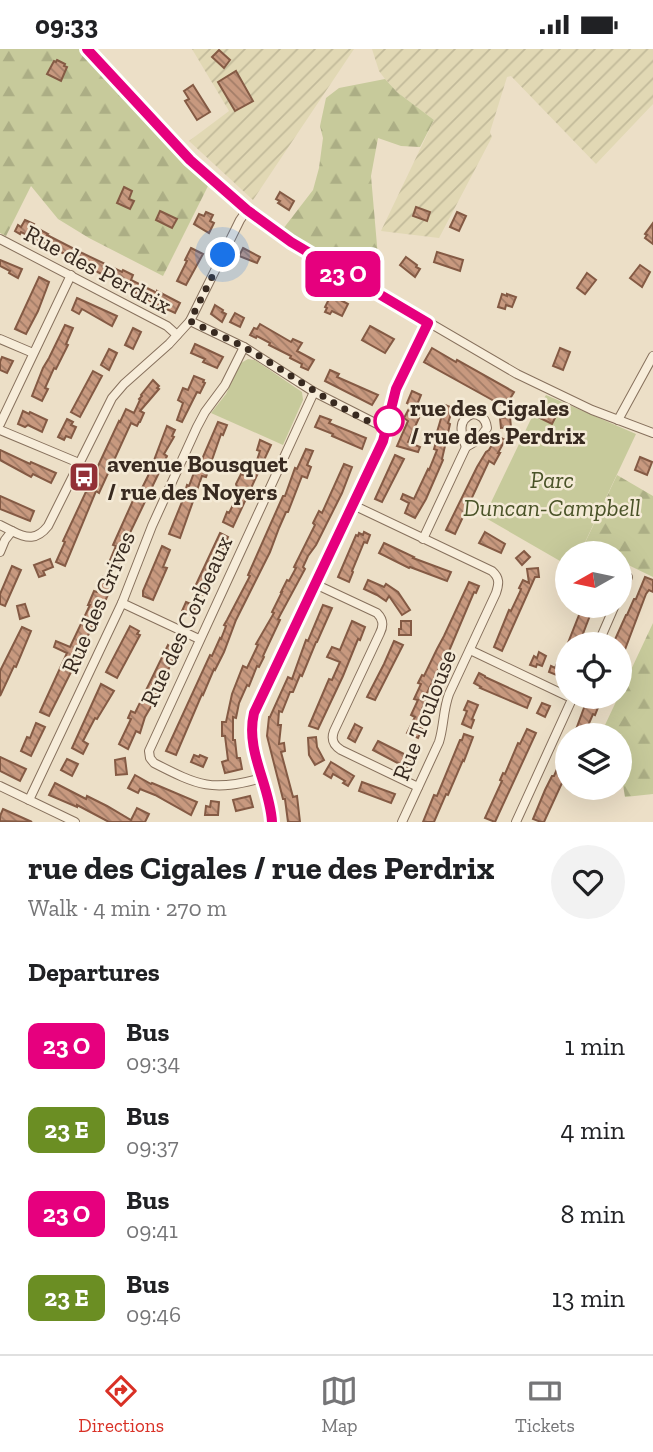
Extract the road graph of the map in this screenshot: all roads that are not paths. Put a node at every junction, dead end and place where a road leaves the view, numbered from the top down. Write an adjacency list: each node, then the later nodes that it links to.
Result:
1 (87, 49): 2 (street)
2 (247, 210): 5 (street); 6 (street)
3 (0, 239): 4 (street, Rue des Perdrix)
4 (71, 275): 7 (street, Rue des Perdrix); 10 (street)
5 (190, 321): 7 (street); 9 (street, Rue des Perdrix)
6 (428, 323): 13 (street); 15 (street)
7 (177, 335): 19 (street)
8 (0, 339): 10 (street)
9 (244, 347): 12 (street, Rue des Perdrix); 26 (street, Rue des Grives)
10 (33, 353): 14 (street)
11 (653, 356): 13 (street)
12 (314, 392): 15 (street, Rue des Perdrix); 27 (street, Rue des Corbeaux)
13 (618, 420): 17 (street)
14 (0, 424)
15 (387, 429): 20 (street)
16 (0, 430): 19 (street)
17 (653, 433)
18 (466, 447): 23 (street)
19 (79, 463): 22 (street)
20 (352, 505): 23 (street, Rue Toulouse); 25 (street)
21 (0, 525): 22 (street)
22 (12, 531): 24 (street)
23 (423, 539): 28 (street, Rue Toulouse)
24 (0, 552)
25 (315, 584): 31 (street); 33 (street)
26 (122, 603): 27 (street); 34 (street, Rue des Grives)
27 (199, 639): 31 (street, Rue des Corbeaux)
28 (470, 650): 29 (street); 33 (street, Rue Toulouse)
29 (555, 690)
30 (565, 709): 38 (street)
31 (262, 778): 36 (street)
32 (0, 786): 34 (street)
33 (418, 787): 37 (street, Rue Toulouse)
34 (29, 800): 35 (street)
35 (73, 821)
36 (272, 822)
37 (402, 822)
38 (516, 822)

